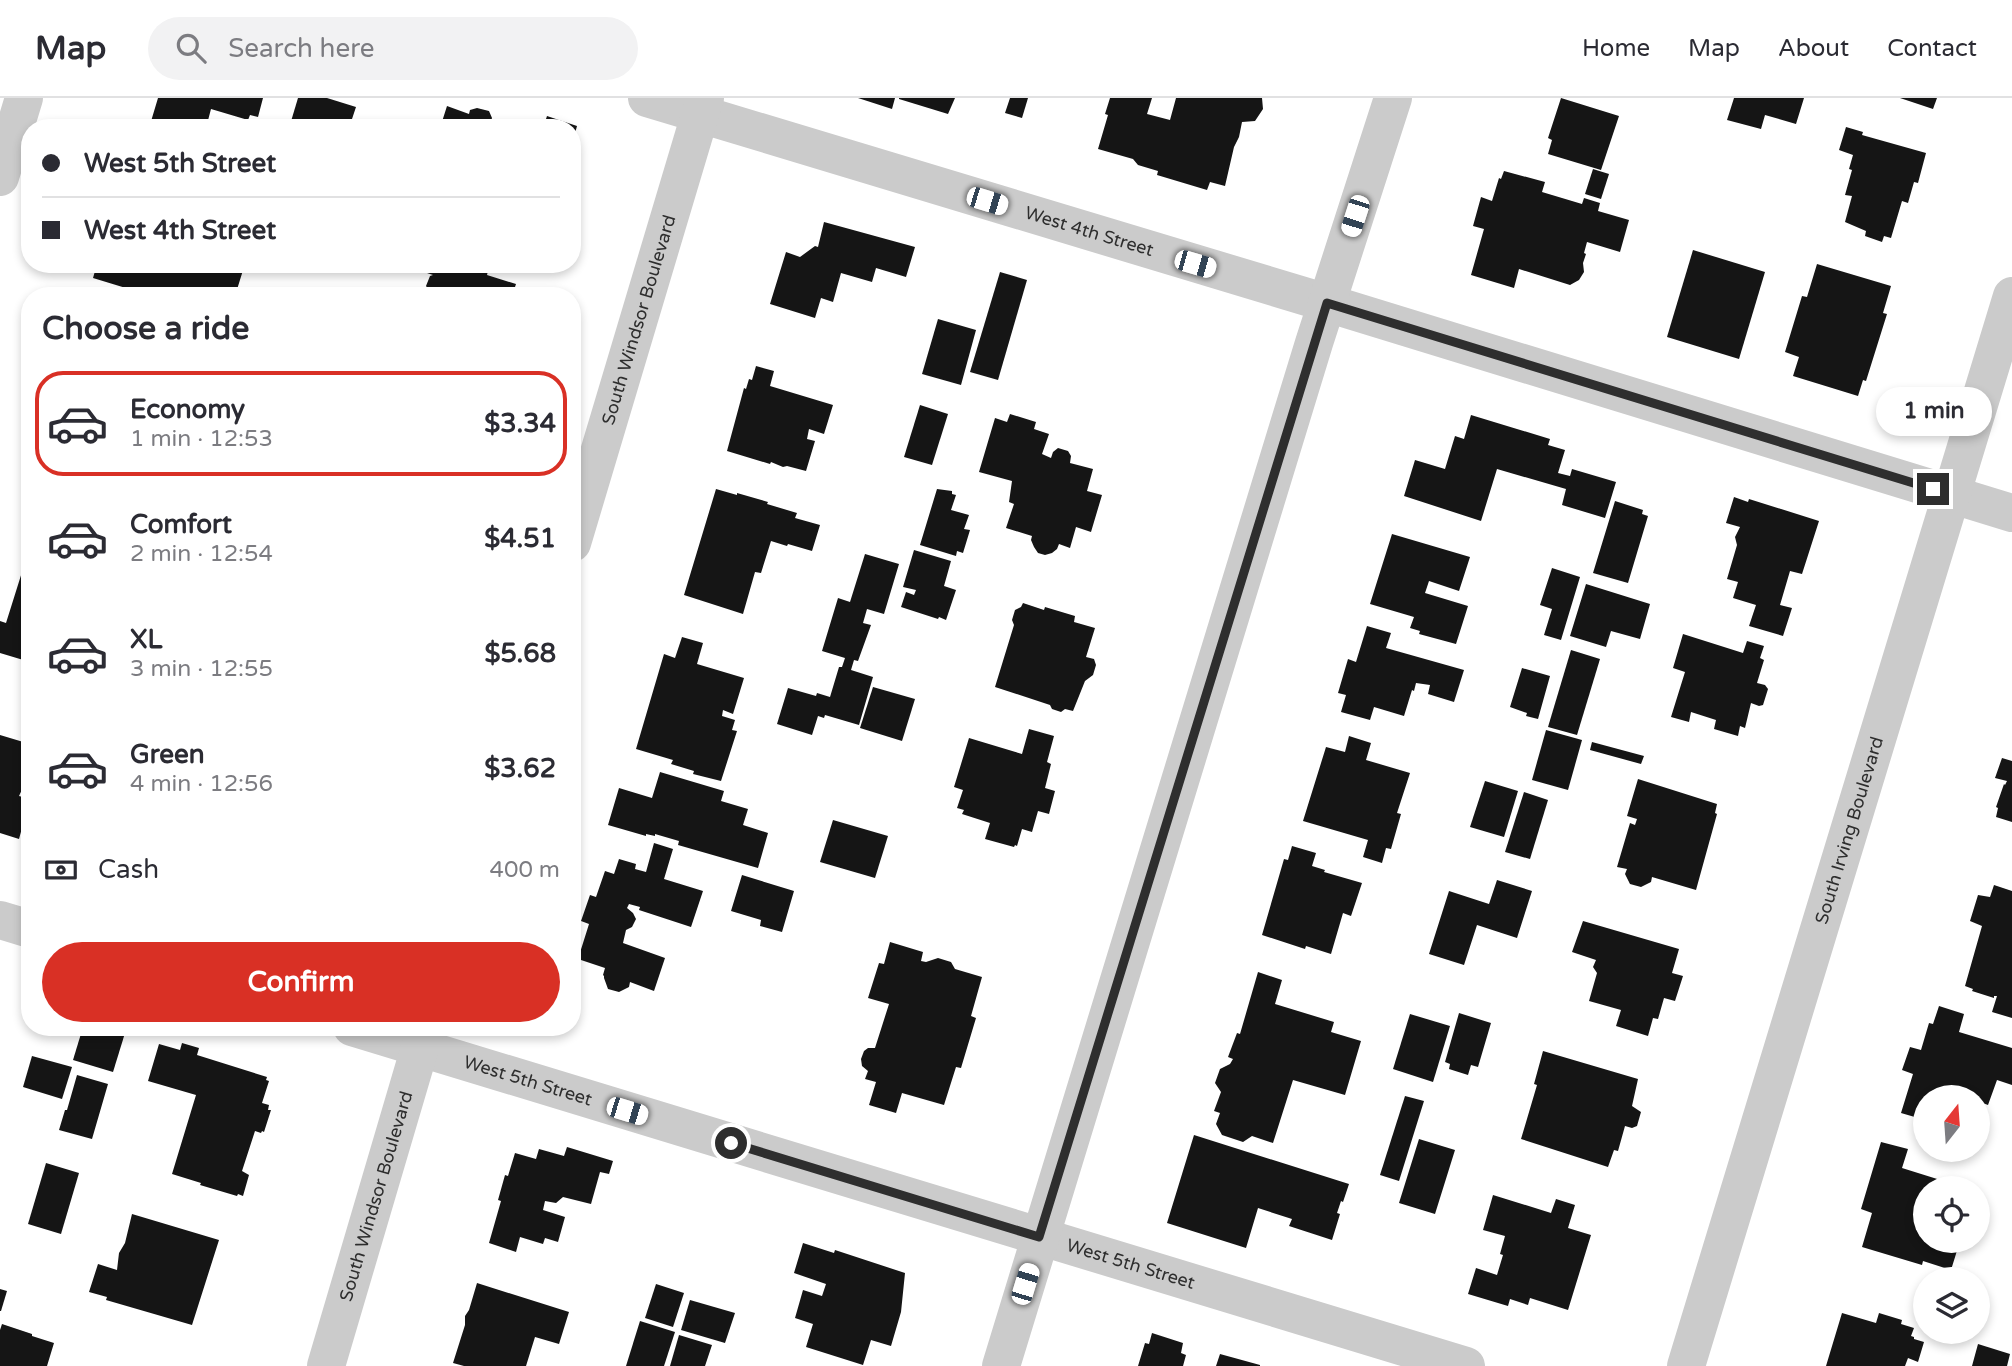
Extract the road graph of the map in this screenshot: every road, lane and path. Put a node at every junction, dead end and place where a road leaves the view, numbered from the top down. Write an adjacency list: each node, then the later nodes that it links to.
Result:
1 (24, 98): 5 (street)
2 (648, 98): 4 (street, West 4th Street)
3 (1393, 98): 7 (street)
4 (703, 106): 7 (street, West 4th Street); 9 (street, South Windsor Boulevard)
5 (0, 177)
6 (2012, 296): 8 (street, South Irving Boulevard)
7 (1327, 303): 8 (street, West 4th Street); 14 (street)
8 (1951, 495): 10 (street, West 4th Street); 18 (street, South Irving Boulevard)
9 (581, 513)
10 (2012, 513)
11 (0, 920): 12 (street)
12 (21, 926)
13 (423, 1038): 14 (street, West 5th Street); 15 (street, South Windsor Boulevard)
14 (1039, 1237): 16 (street); 17 (street, West 5th Street)
15 (326, 1366)
16 (1001, 1366)
17 (1466, 1366)
18 (1686, 1366)

